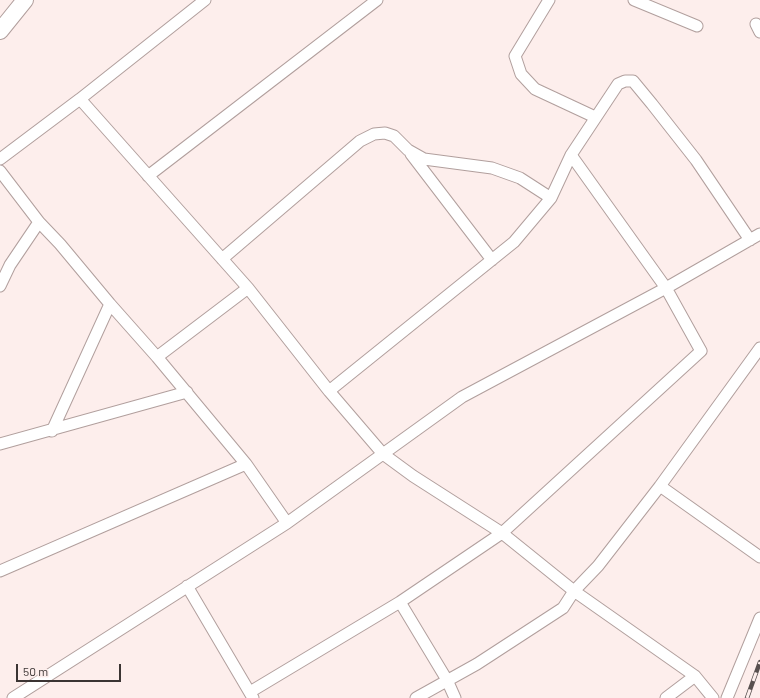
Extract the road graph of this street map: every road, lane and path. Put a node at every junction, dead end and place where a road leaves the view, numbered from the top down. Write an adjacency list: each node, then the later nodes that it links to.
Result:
1 (25, 0): 7 (main road)
2 (205, 0): 8 (street)
3 (377, 0): 14 (street)
4 (549, 0): 9 (street)
5 (634, 0): 6 (street)
6 (697, 26)
7 (0, 31)
8 (80, 99): 12 (street); 14 (street)
9 (595, 117): 11 (street); 18 (street)
10 (408, 150): 15 (street); 19 (street); 20 (street)
11 (570, 155): 15 (street); 23 (street)
12 (0, 159)
13 (0, 171): 16 (street)
14 (148, 176): 19 (street)
15 (550, 198): 20 (street)
16 (39, 222): 21 (street); 24 (street)
17 (760, 234): 18 (street)
18 (750, 240): 23 (street)
19 (222, 259): 22 (street)
20 (492, 260): 27 (street)
21 (0, 286)
22 (248, 288): 26 (street); 27 (street)
23 (666, 288): 31 (street); 35 (street)
24 (110, 304): 26 (street); 29 (street)
25 (760, 348): 33 (street)
26 (157, 357): 28 (street)
27 (329, 391): 31 (street)
28 (187, 392): 29 (street); 32 (street)
29 (52, 431): 30 (street)
30 (0, 444)
31 (383, 454): 34 (street); 35 (street)
32 (246, 464): 34 (street); 37 (street)
33 (660, 486): 36 (street); 39 (street)
34 (287, 522): 38 (street)
35 (502, 533): 39 (street); 40 (street)
36 (760, 557)
37 (0, 571)
38 (188, 586): 44 (street); 45 (street)
39 (574, 591): 42 (street); 43 (street)
40 (400, 602): 43 (street); 44 (street)
41 (760, 618): 50 (street)
42 (695, 676): 48 (street); 49 (street)
43 (447, 680): 46 (street); 47 (street)
44 (252, 695)
45 (13, 698)
46 (416, 698)
47 (455, 698)
48 (666, 698)
49 (713, 698)
50 (727, 698)

